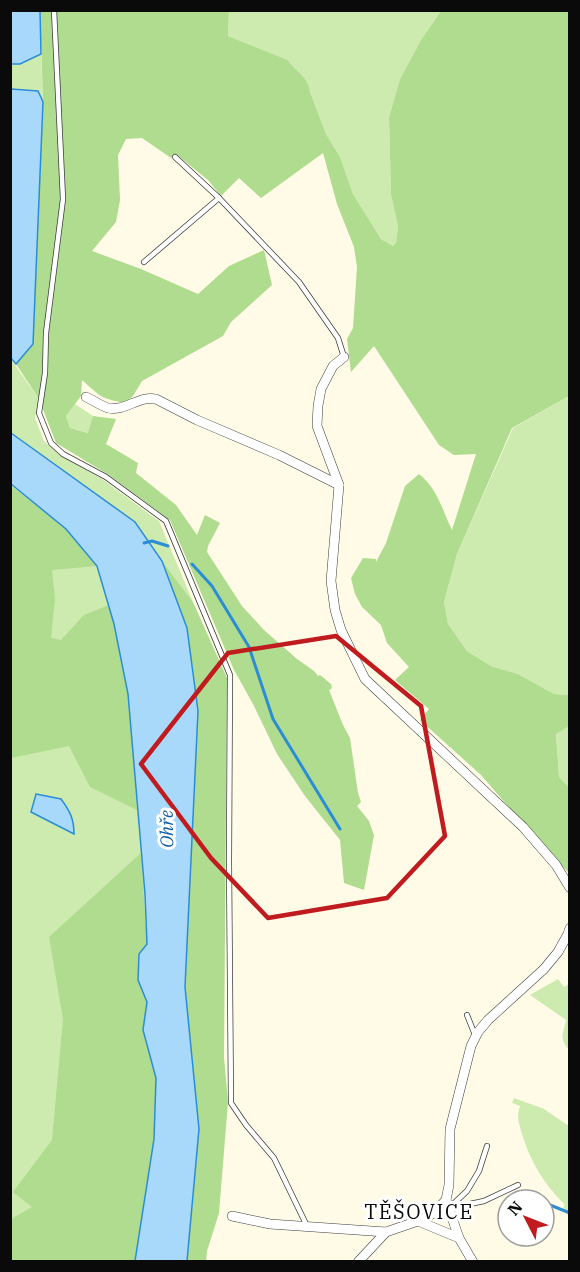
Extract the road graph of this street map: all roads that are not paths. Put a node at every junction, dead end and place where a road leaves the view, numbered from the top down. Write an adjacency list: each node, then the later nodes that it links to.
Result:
1 (54, 10): 17 (lane)
2 (175, 157): 3 (lane)
3 (219, 198): 4 (lane); 5 (lane)
4 (144, 262)
5 (344, 357): 7 (street)
6 (86, 397): 7 (street)
7 (339, 485): 8 (street)
8 (570, 888)
9 (570, 928): 11 (street)
10 (467, 1015): 11 (lane)
11 (476, 1037): 14 (street)
12 (487, 1146): 14 (lane)
13 (518, 1185): 14 (lane)
14 (447, 1204): 16 (street); 19 (street)
15 (232, 1216): 17 (street)
16 (418, 1221): 18 (street); 19 (street)
17 (307, 1226): 18 (street)
18 (386, 1232): 20 (street)
19 (459, 1239): 21 (street)
20 (358, 1262)
21 (473, 1262)

